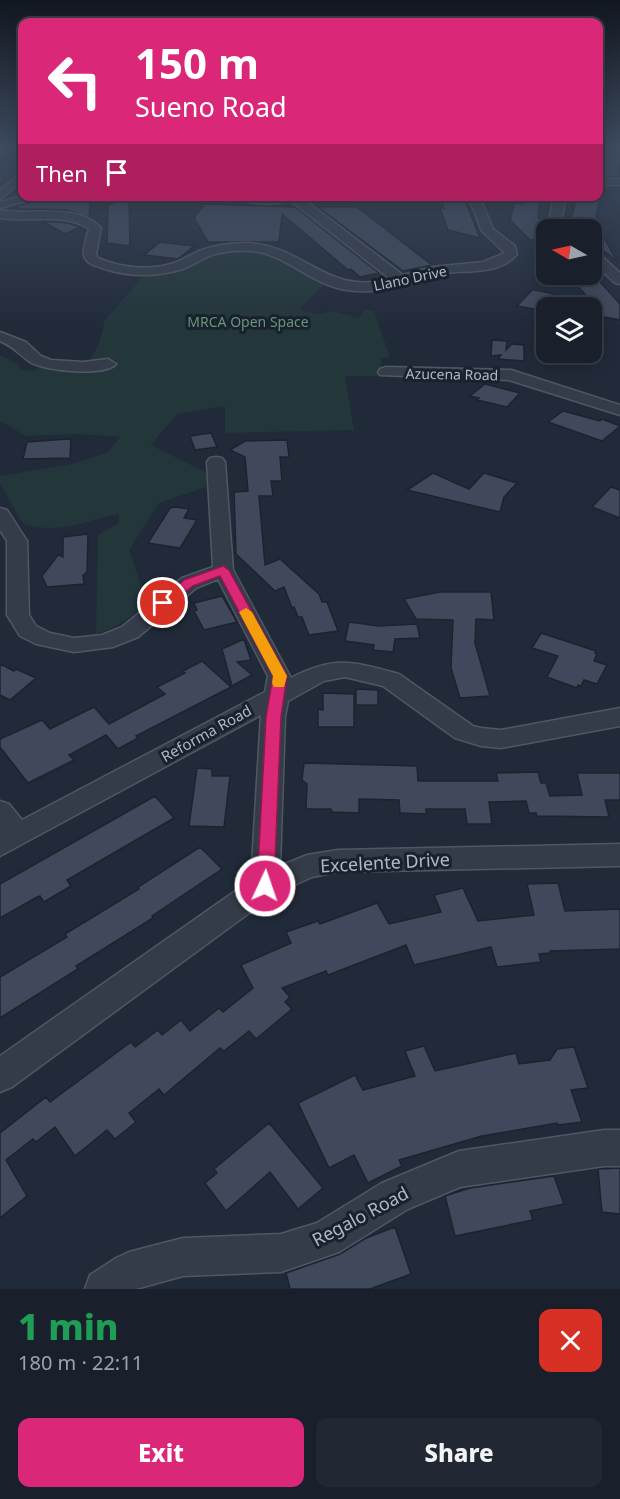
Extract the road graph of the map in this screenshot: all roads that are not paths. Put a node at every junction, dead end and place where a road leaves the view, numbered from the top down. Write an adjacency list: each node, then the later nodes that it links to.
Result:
1 (310, 208): 6 (street)
2 (478, 208): 6 (street, Llano Drive)
3 (0, 214): 6 (street, Llano Drive)
4 (602, 264): 5 (street)
5 (620, 280)
6 (404, 281)
7 (0, 336): 8 (street)
8 (108, 364)
9 (386, 372): 10 (street, Azucena Road)
10 (620, 410)
11 (216, 462): 13 (street)
12 (0, 514): 13 (street)
13 (223, 570): 14 (street)
14 (278, 694): 15 (street, Reforma Road); 17 (street, Reforma Road); 19 (street)
15 (620, 717)
16 (0, 811): 17 (street)
17 (9, 840)
18 (620, 855): 19 (street, Excelente Drive)
19 (265, 886): 20 (street, Excelente Drive)
20 (0, 1076)
21 (620, 1148): 22 (street, Regalo Road)
22 (104, 1289)

